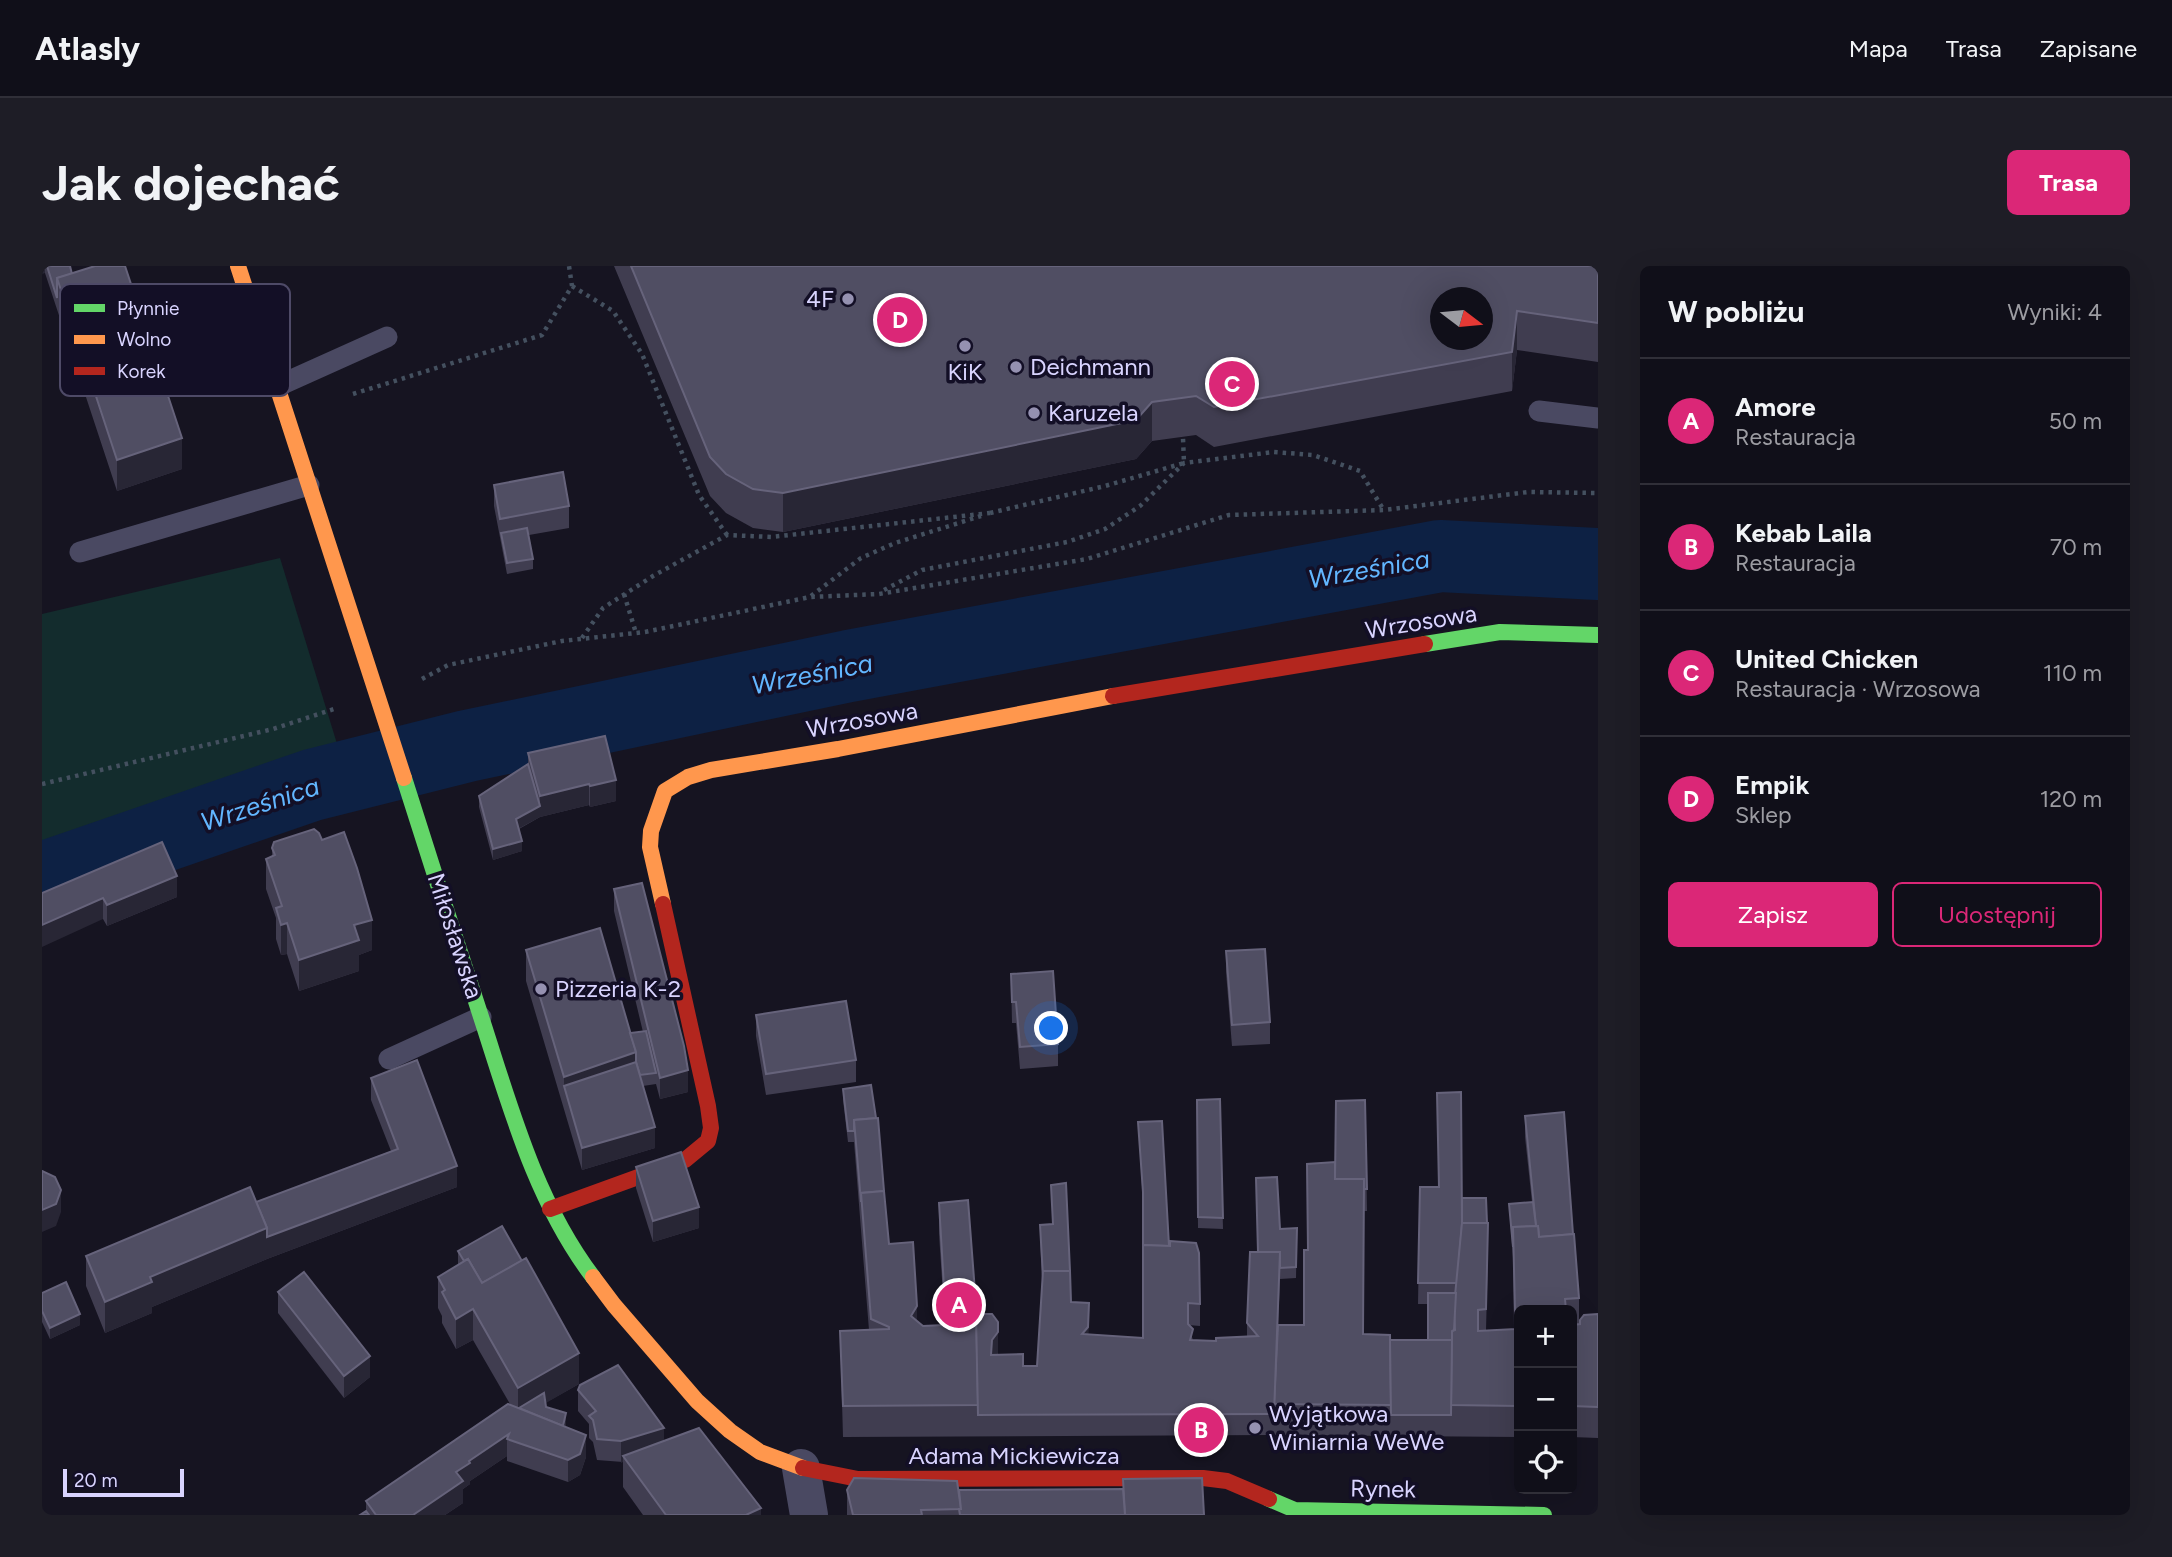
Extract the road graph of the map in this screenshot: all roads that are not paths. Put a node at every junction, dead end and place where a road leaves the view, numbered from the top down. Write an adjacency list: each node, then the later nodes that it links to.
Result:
1 (238, 266): 2 (street, Miłosławska)
2 (244, 284)
3 (387, 337): 4 (lane)
4 (290, 381)
5 (281, 396): 8 (street, Miłosławska)
6 (1539, 411): 7 (lane)
7 (1598, 418)
8 (309, 485): 9 (lane); 11 (street, Miłosławska)
9 (80, 552)
10 (1598, 635): 13 (street, Wrzosowa)
11 (481, 1017): 12 (lane); 13 (street, Miłosławska)
12 (389, 1059)
13 (550, 1209): 14 (street, Miłosławska)
14 (801, 1468): 15 (street, Adama Mickiewicza); 16 (street)
15 (1227, 1481): 17 (street, Rynek)
16 (809, 1515)
17 (1545, 1515)

